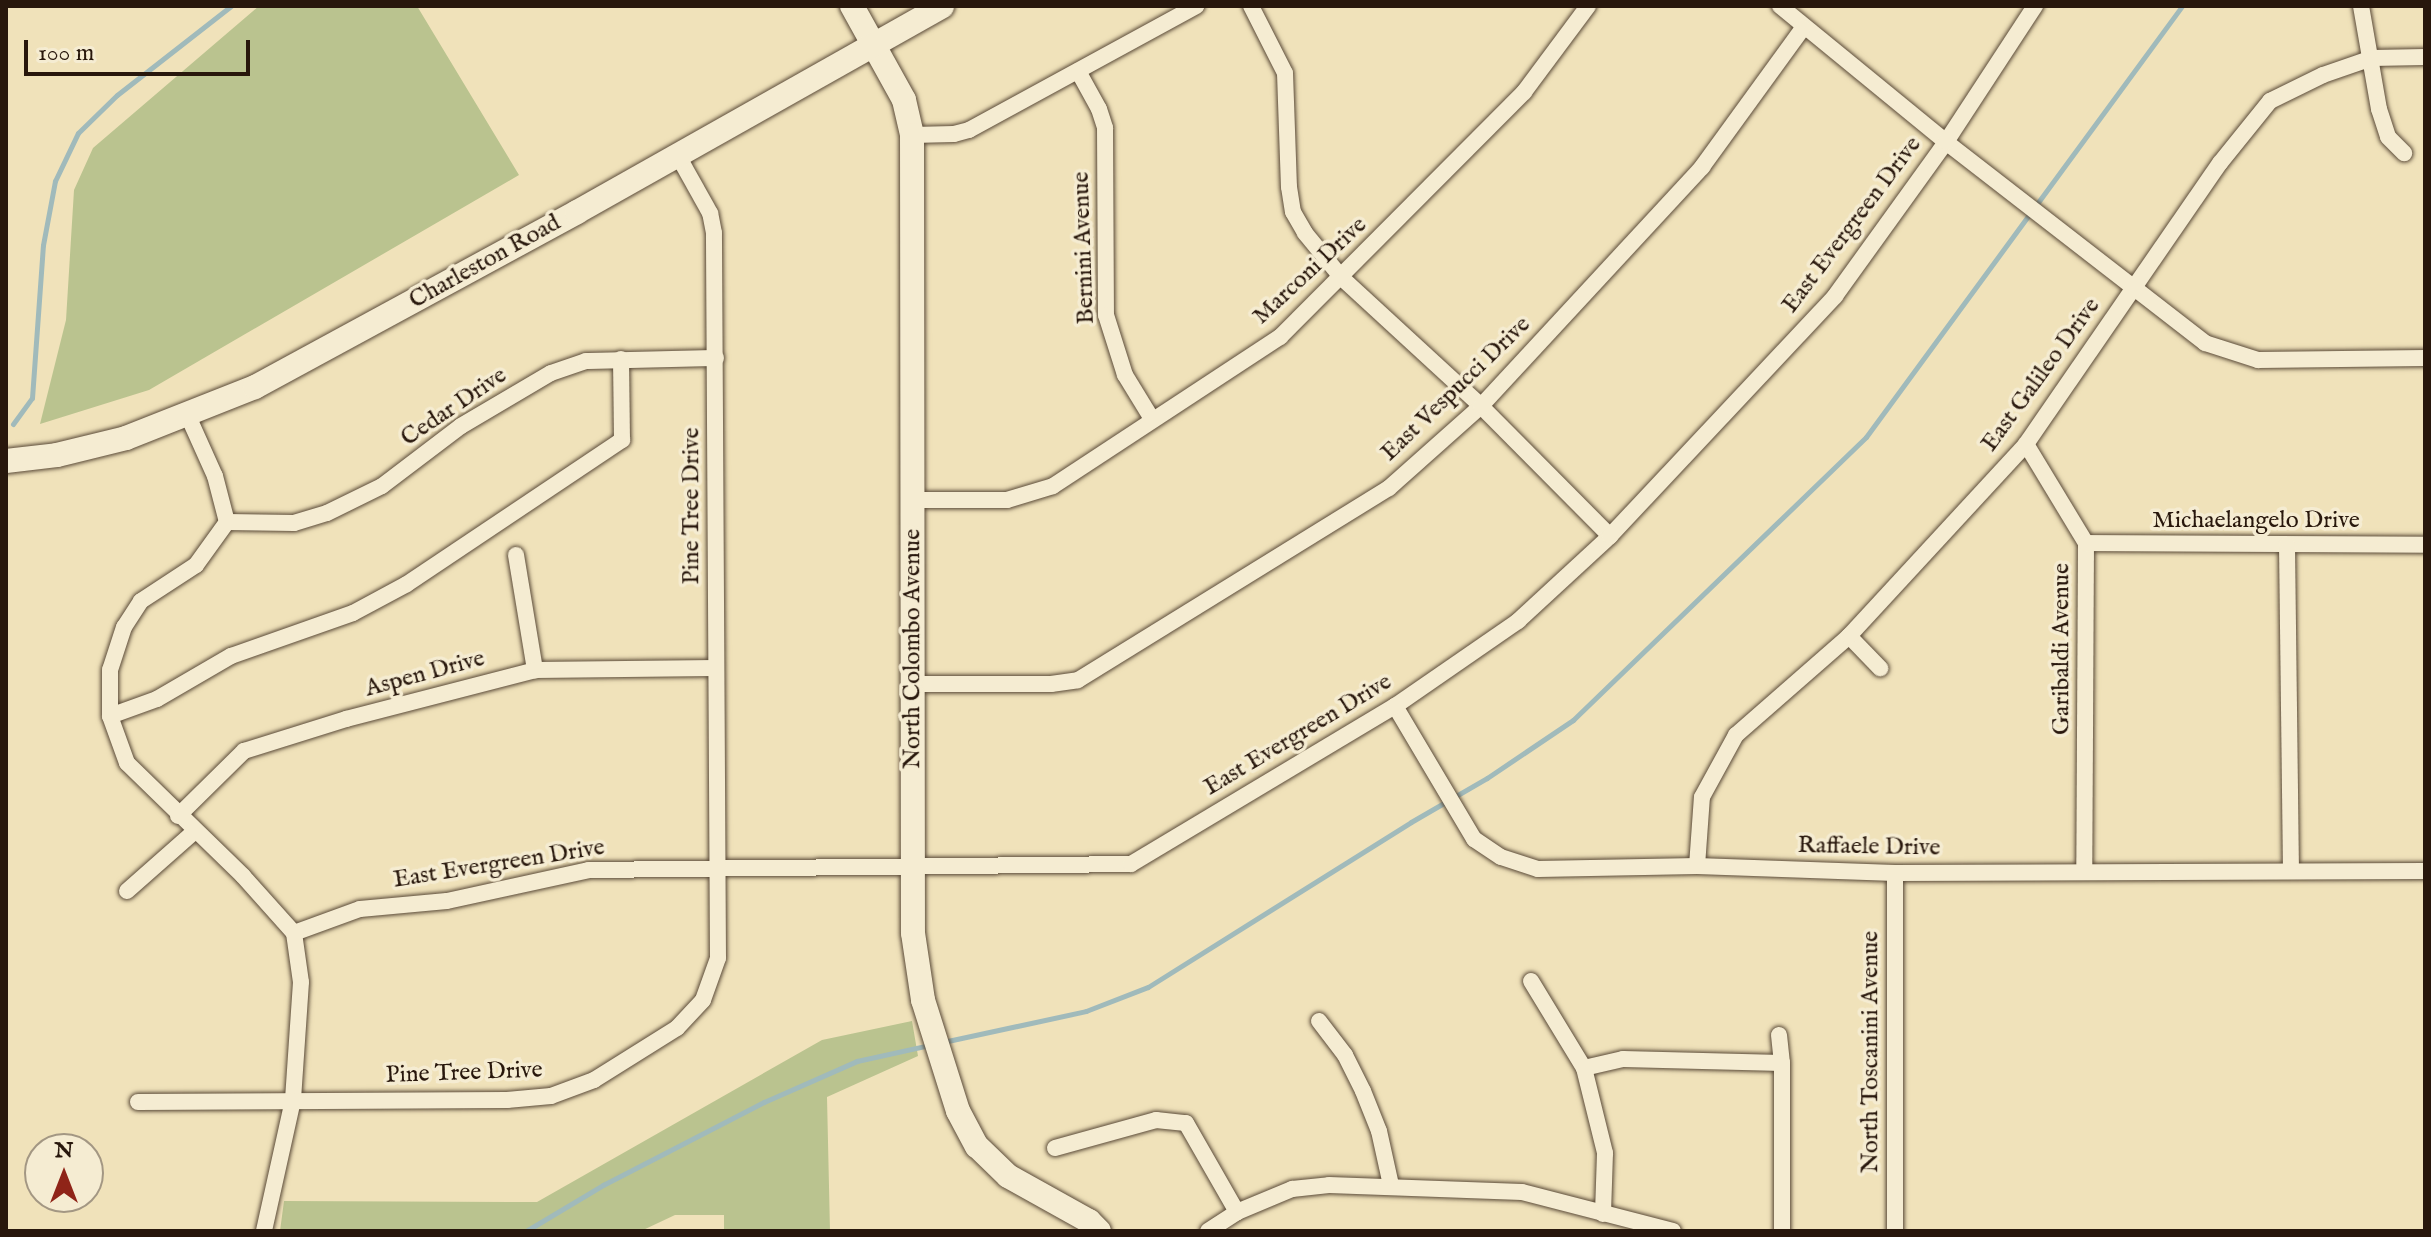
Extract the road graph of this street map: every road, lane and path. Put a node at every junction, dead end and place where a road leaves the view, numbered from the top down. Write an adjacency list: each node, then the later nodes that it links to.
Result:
1 (852, 6): 10 (street, North Colombo Avenue)
2 (942, 6): 10 (street, Charleston Road)
3 (1196, 6): 13 (street)
4 (1251, 6): 18 (street)
5 (1588, 6): 18 (street, Marconi Drive)
6 (1780, 6): 9 (street)
7 (2035, 6): 15 (street, East Evergreen Drive)
8 (2361, 6): 12 (street)
9 (1803, 28): 15 (street); 23 (street, East Vespucci Drive)
10 (873, 44): 14 (street, North Colombo Avenue); 17 (street, Charleston Road)
11 (2425, 57): 12 (street, East Galileo Drive)
12 (2372, 58): 16 (street); 19 (street, East Galileo Drive)
13 (1078, 71): 14 (street); 25 (street, Bernini Avenue)
14 (912, 135): 28 (street, North Colombo Avenue)
15 (1946, 142): 19 (street); 30 (street, East Evergreen Drive)
16 (2404, 153)
17 (677, 154): 20 (street, Pine Tree Drive); 24 (street, Charleston Road)
18 (1342, 278): 23 (street); 25 (street, Marconi Drive)
19 (2135, 287): 21 (street); 26 (street, East Galileo Drive)
20 (716, 358): 22 (street, Cedar Drive); 36 (street, Pine Tree Drive)
21 (2425, 358)
22 (621, 359): 29 (street, Cedar Drive); 41 (street)
23 (1481, 406): 30 (street); 39 (street, East Vespucci Drive)
24 (188, 416): 27 (street, Charleston Road); 29 (street)
25 (1152, 419): 28 (street, Marconi Drive)
26 (2026, 444): 31 (street, Garibaldi Avenue); 35 (street, East Galileo Drive)
27 (6, 461)
28 (912, 500): 39 (street, North Colombo Avenue)
29 (227, 522): 41 (street)
30 (1610, 536): 40 (street, East Evergreen Drive)
31 (2086, 543): 32 (street, Michaelangelo Drive); 47 (street, Garibaldi Avenue)
32 (2287, 545): 33 (street, Michaelangelo Drive); 48 (street)
33 (2425, 545)
34 (516, 555): 38 (street)
35 (1849, 636): 37 (street); 44 (street, East Galileo Drive)
36 (715, 668): 38 (street, Aspen Drive); 45 (street, Pine Tree Drive)
37 (1880, 668)
38 (535, 670): 42 (street, Aspen Drive)
39 (913, 684): 46 (street, North Colombo Avenue)
40 (1395, 706): 44 (street, Raffaele Drive); 46 (street, East Evergreen Drive)
41 (110, 716): 42 (street)
42 (178, 816): 43 (street)
43 (195, 831): 51 (street); 52 (street)
44 (1697, 866): 50 (street, Raffaele Drive)
45 (718, 867): 46 (street, East Evergreen Drive); 52 (street, East Evergreen Drive); 58 (street, Pine Tree Drive)
46 (913, 867): 65 (street, North Colombo Avenue)
47 (2084, 871): 48 (street, Raffaele Drive); 50 (street, Raffaele Drive)
48 (2291, 871): 49 (street, Raffaele Drive)
49 (2425, 871)
50 (1895, 873): 69 (street, North Toscanini Avenue)
51 (127, 891)
52 (294, 933): 58 (street)
53 (1531, 981): 57 (street)
54 (1319, 1021): 61 (street)
55 (1779, 1035): 56 (street)
56 (1782, 1063): 57 (street); 68 (street)
57 (1584, 1068): 63 (street)
58 (293, 1100): 59 (street, Pine Tree Drive); 64 (street)
59 (138, 1102)
60 (1055, 1148): 62 (street)
61 (1391, 1185): 62 (street); 63 (street)
62 (1237, 1212): 66 (street)
63 (1603, 1214): 67 (street)
64 (264, 1231)
65 (1099, 1231)
66 (1208, 1231)
67 (1673, 1231)
68 (1782, 1231)
69 (1895, 1231)

